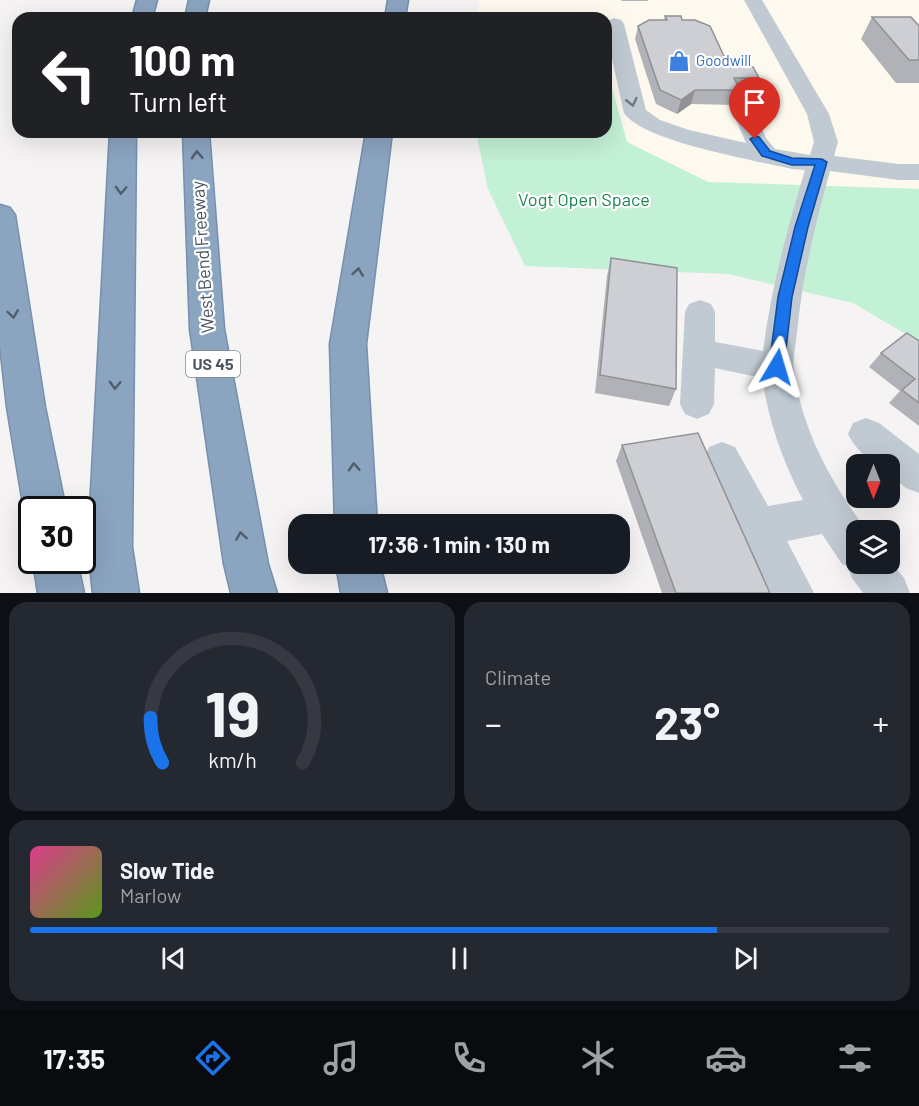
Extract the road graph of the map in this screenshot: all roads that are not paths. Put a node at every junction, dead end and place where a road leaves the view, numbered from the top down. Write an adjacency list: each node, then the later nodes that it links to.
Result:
1 (753, 0): 8 (street)
2 (617, 34): 7 (street, one-way to 7)
3 (735, 92): 7 (street)
4 (123, 138): 27 (highway, one-way to 27)
5 (196, 138): 28 (highway, West Bend Freeway / US 45, one-way to 5)
6 (378, 138): 19 (highway, one-way to 6)
7 (766, 154): 8 (street)
8 (822, 162): 9 (street); 13 (street)
9 (919, 172)
10 (0, 215): 18 (highway, one-way to 18)
11 (700, 312): 12 (street)
12 (700, 352): 13 (street); 14 (street)
13 (777, 367): 20 (street)
14 (697, 404)
15 (866, 434): 17 (street)
16 (722, 459): 21 (street)
17 (919, 476)
18 (42, 496)
19 (356, 514)
20 (831, 514): 21 (street); 22 (street)
21 (758, 527): 30 (street)
22 (846, 536)
23 (57, 574): 26 (highway)
24 (360, 574): 29 (highway)
25 (874, 574): 31 (street)
26 (61, 593)
27 (116, 593)
28 (254, 593)
29 (364, 593)
30 (793, 593)
31 (889, 593)

